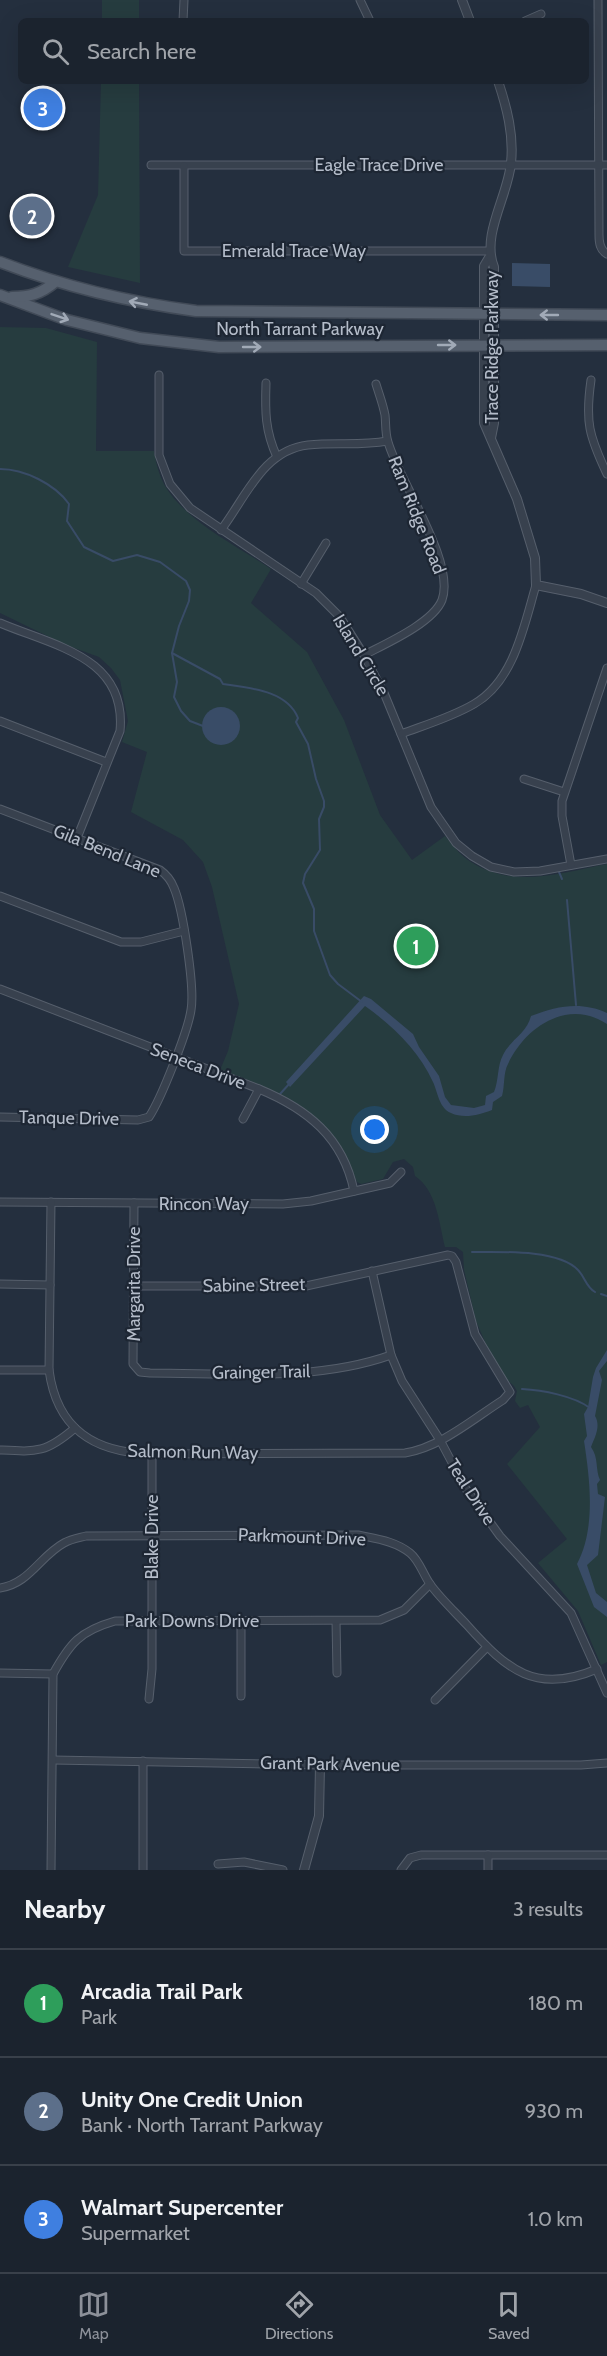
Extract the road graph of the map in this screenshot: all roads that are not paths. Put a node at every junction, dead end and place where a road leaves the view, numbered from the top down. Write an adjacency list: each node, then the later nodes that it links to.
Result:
1 (183, 0): 6 (street)
2 (360, 0): 7 (street)
3 (462, 0): 8 (street)
4 (598, 0): 11 (street)
5 (541, 14): 9 (street)
6 (183, 18)
7 (369, 18)
8 (470, 18)
9 (532, 18)
10 (499, 84): 15 (street, Trace Ridge Parkway)
11 (598, 87): 12 (street); 13 (street)
12 (607, 87)
13 (599, 164): 15 (street, Eagle Trace Drive); 16 (street, Eagle Trace Drive); 18 (street)
14 (151, 165): 17 (street, Eagle Trace Drive)
15 (511, 165): 17 (street, Eagle Trace Drive); 19 (street, Trace Ridge Parkway)
16 (607, 165)
17 (184, 166): 19 (street, Emerald Trace Way)
18 (605, 253)
19 (490, 254): 23 (street, Trace Ridge Parkway)
20 (0, 262): 21 (main road, North Tarrant Parkway)
21 (54, 282): 22 (main road); 23 (main road, North Tarrant Parkway, one-way to 21)
22 (3, 296): 25 (main road, North Tarrant Parkway, one-way to 25)
23 (488, 314): 24 (main road, North Tarrant Parkway, one-way to 23); 25 (street, Trace Ridge Parkway); 26 (street, Trace Ridge Parkway)
24 (607, 315)
25 (482, 345): 26 (main road, North Tarrant Parkway); 32 (street, Trace Ridge Parkway)
26 (494, 345): 27 (main road, North Tarrant Parkway); 32 (street, Trace Ridge Parkway)
27 (607, 345)
28 (159, 375): 36 (street, Island Circle)
29 (591, 380): 35 (street)
30 (266, 383): 34 (street)
31 (376, 384): 33 (street, Ram Ridge Road)
32 (491, 439): 39 (street, Trace Ridge Parkway)
33 (387, 441): 34 (street); 42 (street, Ram Ridge Road)
34 (277, 457): 36 (street)
35 (607, 474)
36 (222, 530): 38 (street, Island Circle)
37 (326, 543): 38 (street)
38 (301, 584): 42 (street, Island Circle)
39 (536, 585): 40 (street); 45 (street, Trace Ridge Parkway)
40 (607, 603)
41 (0, 623): 46 (street)
42 (364, 655): 45 (street, Island Circle)
43 (607, 668): 48 (street)
44 (0, 721): 46 (street)
45 (401, 734): 52 (street, Island Circle)
46 (106, 762): 50 (street)
47 (524, 778): 48 (street)
48 (564, 792): 52 (street)
49 (0, 809): 50 (street, Gila Bend Lane)
50 (77, 838): 54 (street, Gila Bend Lane)
51 (607, 859): 52 (street, Island Circle)
52 (571, 865)
53 (0, 896): 54 (street)
54 (184, 931): 56 (street, Gila Bend Lane)
55 (0, 989): 56 (street, Seneca Drive)
56 (175, 1057): 57 (street, Seneca Drive); 60 (street, Gila Bend Lane)
57 (259, 1089): 59 (street); 62 (street, Seneca Drive)
58 (0, 1117): 60 (street, Tanque Drive)
59 (243, 1119)
60 (138, 1120)
61 (401, 1172): 62 (street, Rincon Way)
62 (354, 1191): 65 (street, Rincon Way)
63 (0, 1202): 64 (street, Rincon Way)
64 (51, 1202): 65 (street, Rincon Way); 68 (street, Salmon Run Way)
65 (134, 1203): 69 (street, Margarita Drive)
66 (372, 1271): 69 (street, Sabine Street); 70 (street, Teal Drive); 75 (street, Sabine Street)
67 (0, 1284): 68 (street)
68 (50, 1285): 72 (street, Salmon Run Way)
69 (134, 1286): 71 (street, Margarita Drive)
70 (391, 1355): 71 (street, Grainger Trail); 75 (street, Teal Drive)
71 (134, 1364)
72 (49, 1370): 73 (street); 74 (street, Salmon Run Way)
73 (0, 1371)
74 (75, 1428): 76 (street); 77 (street, Salmon Run Way)
75 (440, 1440): 77 (street, Salmon Run Way); 85 (street, Teal Drive)
76 (0, 1450)
77 (152, 1455): 78 (street, Blake Drive)
78 (153, 1534): 79 (street, Parkmount Drive); 80 (street, Parkmount Drive); 81 (street, Blake Drive)
79 (430, 1584): 83 (street, Park Downs Drive); 84 (street, Parkmount Drive)
80 (0, 1588)
81 (151, 1620): 82 (street, Park Downs Drive); 88 (street, Park Downs Drive); 91 (street, Blake Drive)
82 (241, 1622): 83 (street, Park Downs Drive); 90 (street)
83 (336, 1622): 86 (street)
84 (487, 1647): 85 (street, Parkmount Drive); 92 (street)
85 (597, 1669): 89 (street, Teal Drive)
86 (337, 1673)
87 (0, 1674): 88 (street)
88 (53, 1674): 93 (street, Park Downs Drive)
89 (607, 1693)
90 (241, 1696)
91 (148, 1699)
92 (435, 1700)
93 (52, 1760): 94 (street, Grant Park Avenue); 100 (street, Park Downs Drive)
94 (143, 1761): 96 (street, Grant Park Avenue); 101 (street)
95 (607, 1763): 96 (street, Grant Park Avenue)
96 (320, 1765): 103 (street)
97 (488, 1855): 98 (street); 104 (street); 105 (street)
98 (607, 1856)
99 (218, 1864): 102 (street)
100 (51, 1870)
101 (143, 1870)
102 (283, 1870)
103 (304, 1870)
104 (401, 1870)
105 (488, 1870)

